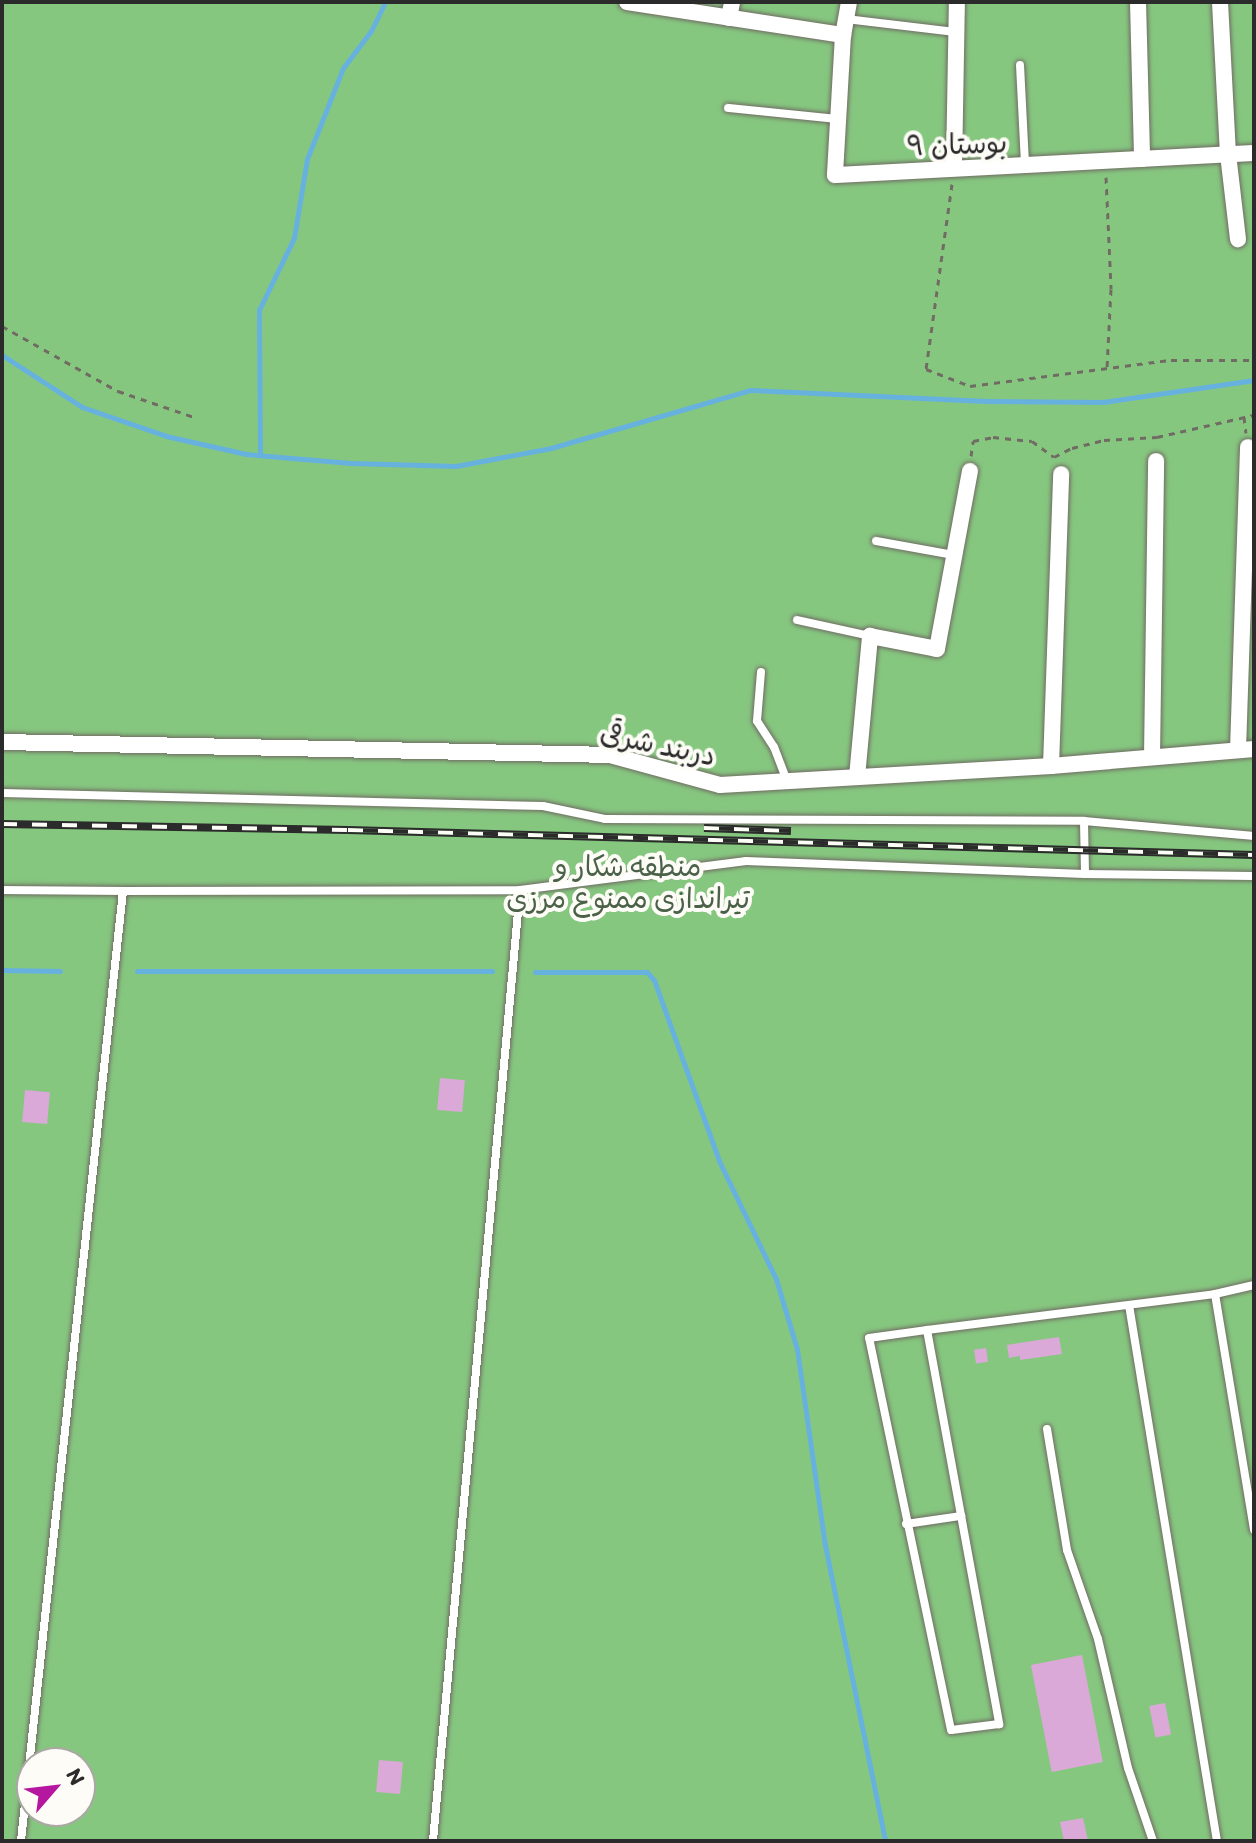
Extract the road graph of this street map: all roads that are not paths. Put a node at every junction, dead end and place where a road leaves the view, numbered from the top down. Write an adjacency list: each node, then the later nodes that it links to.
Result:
1 (627, 2): 5 (street)
2 (957, 2): 7 (street)
3 (1138, 2): 13 (street)
4 (1220, 2): 12 (street)
5 (730, 10): 6 (street)
6 (846, 19): 7 (lane); 10 (street, بوستان ۹)
7 (955, 32): 14 (street)
8 (1020, 65): 15 (lane)
9 (728, 108): 10 (lane)
10 (838, 119): 14 (street, بوستان ۹)
11 (1254, 153): 12 (street, بوستان ۹)
12 (1228, 154): 13 (street, بوستان ۹); 16 (street)
13 (1142, 159): 15 (street, بوستان ۹)
14 (954, 168): 15 (street, بوستان ۹)
15 (1025, 168)
16 (1238, 239)
17 (1248, 447): 27 (street)
18 (1156, 461): 28 (street)
19 (970, 471): 22 (street)
20 (1061, 474): 29 (street)
21 (876, 541): 22 (lane)
22 (954, 555): 24 (street)
23 (797, 620): 24 (lane)
24 (870, 636): 30 (street)
25 (761, 672): 31 (lane)
26 (2, 742): 31 (street, دربند شرقی)
27 (1246, 750): 28 (street, دربند شرقی)
28 (1152, 757): 29 (street, دربند شرقی)
29 (1051, 766): 30 (street, دربند شرقی)
30 (857, 777): 31 (street, دربند شرقی)
31 (787, 781)
32 (2, 793): 33 (lane)
33 (1084, 821): 34 (lane); 35 (lane)
34 (1254, 836)
35 (1085, 874): 36 (lane); 38 (lane)
36 (1254, 876)
37 (2, 890): 39 (lane)
38 (520, 890): 39 (lane); 49 (lane)
39 (123, 891): 48 (lane)
40 (1254, 1285): 41 (lane)
41 (1215, 1294): 42 (lane); 47 (lane)
42 (1129, 1305): 43 (lane); 51 (lane)
43 (927, 1330): 45 (lane); 46 (lane)
44 (1047, 1429): 50 (lane)
45 (961, 1516): 46 (lane); 46 (lane)
46 (906, 1524)
47 (1254, 1530)
48 (21, 1841)
49 (433, 1841)
50 (1153, 1841)
51 (1217, 1841)

